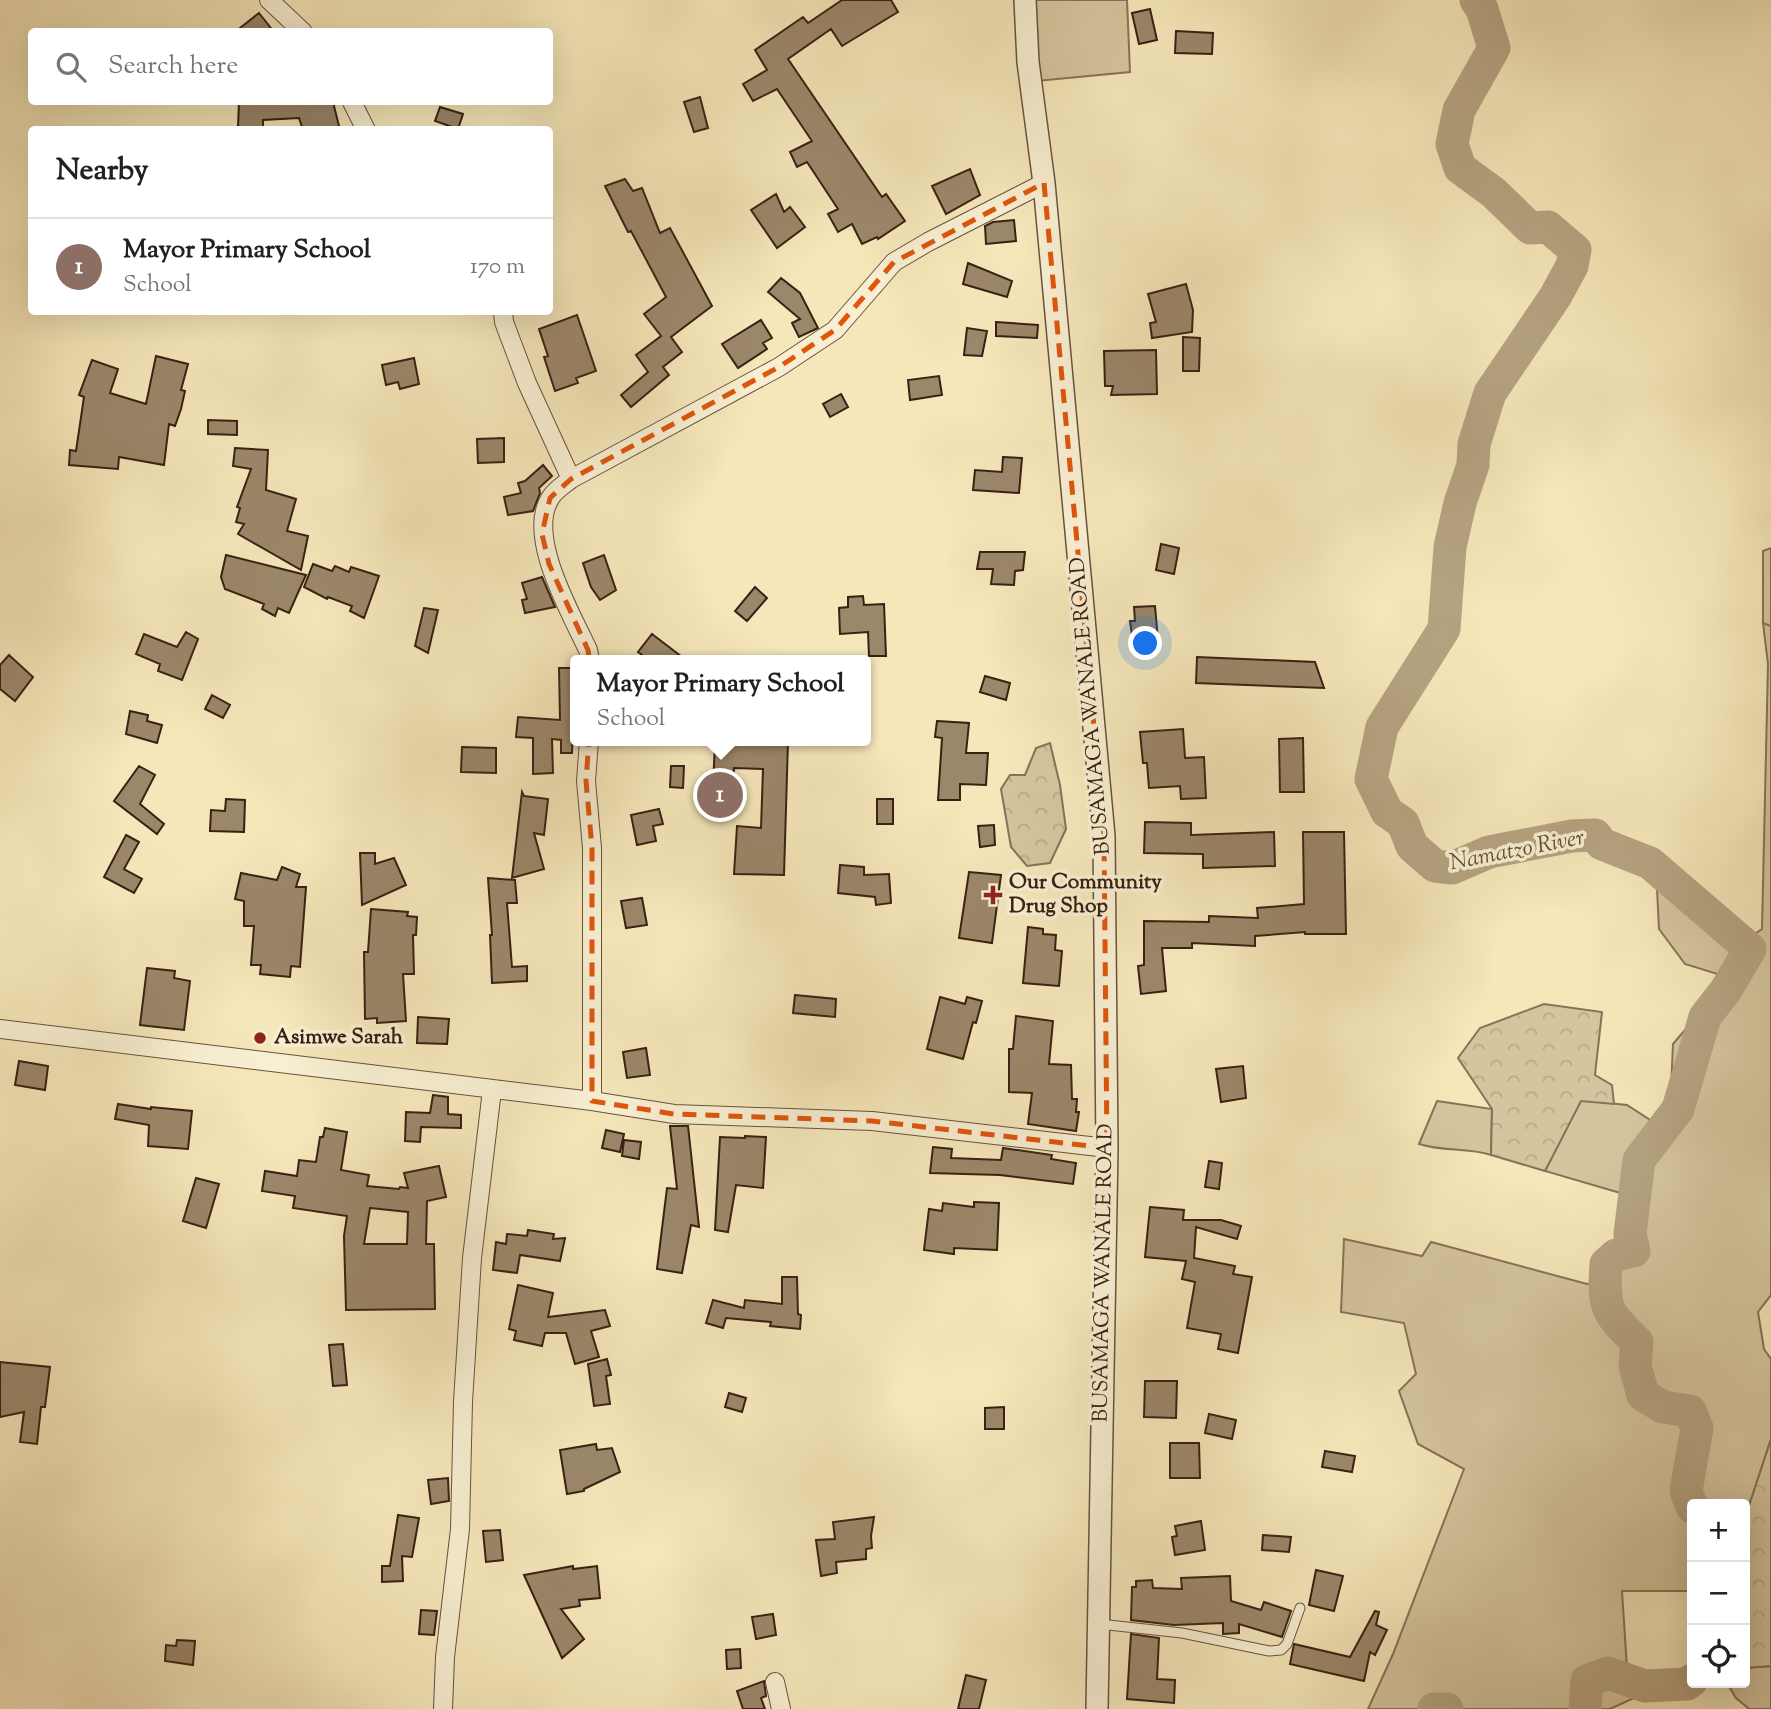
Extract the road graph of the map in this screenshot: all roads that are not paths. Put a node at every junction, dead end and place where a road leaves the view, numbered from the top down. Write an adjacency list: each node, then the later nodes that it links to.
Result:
1 (269, 0): 3 (street)
2 (1025, 0): 6 (street, BUSAMAGA WANALE ROAD)
3 (299, 28)
4 (354, 105): 5 (street)
5 (364, 126)
6 (1044, 183): 8 (street); 14 (street, BUSAMAGA WANALE ROAD)
7 (503, 315): 8 (street)
8 (571, 479): 9 (street)
9 (589, 655)
10 (589, 746): 13 (street)
11 (0, 1029): 12 (street)
12 (492, 1090): 13 (street); 18 (street)
13 (592, 1101): 14 (street)
14 (1107, 1148): 16 (street, BUSAMAGA WANALE ROAD)
15 (1300, 1608): 16 (lane)
16 (1099, 1624): 20 (street, BUSAMAGA WANALE ROAD)
17 (775, 1682): 19 (street)
18 (443, 1709)
19 (781, 1709)
20 (1097, 1709)

